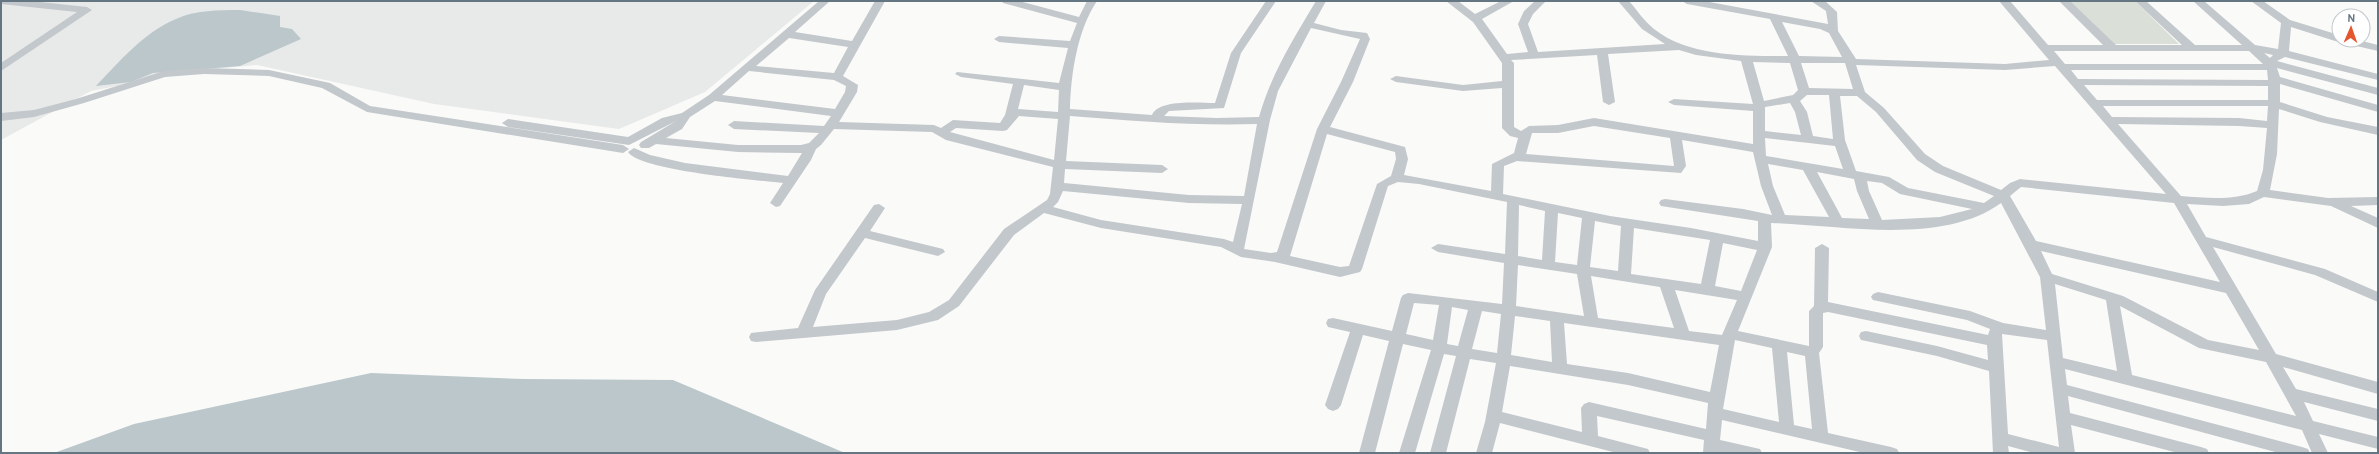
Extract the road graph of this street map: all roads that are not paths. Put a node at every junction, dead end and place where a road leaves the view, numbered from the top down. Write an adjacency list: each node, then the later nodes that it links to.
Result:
1 (1, 1): 44 (street)
2 (825, 1): 25 (street)
3 (880, 1): 28 (street)
4 (1007, 1): 21 (street)
5 (1092, 1): 21 (street)
6 (1271, 1): 72 (street)
7 (1321, 1): 23 (street)
8 (1451, 1): 20 (street)
9 (1509, 1): 20 (street)
10 (1542, 1): 37 (street)
11 (1623, 1): 30 (street)
12 (1687, 1): 19 (street)
13 (1816, 1): 24 (street)
14 (2004, 1): 31 (street)
15 (2064, 1): 32 (street)
16 (2140, 1): 33 (street)
17 (2198, 1): 34 (street)
18 (2256, 1): 22 (street)
19 (1774, 16): 24 (street); 40 (street)
20 (1475, 18): 38 (street)
21 (1083, 21): 29 (street)
22 (2286, 22): 26 (street); 36 (street)
23 (1307, 24): 73 (street); 78 (street)
24 (1833, 31): 41 (street)
25 (787, 34): 28 (street); 45 (street)
26 (2331, 36)
27 (999, 40): 29 (street)
28 (855, 45): 47 (street)
29 (1075, 45): 54 (street)
30 (1681, 47): 35 (street); 39 (street)
31 (2046, 48): 32 (street); 42 (street)
32 (2113, 48): 33 (street)
33 (2192, 48): 34 (street)
34 (2253, 48): 36 (street); 43 (street)
35 (1602, 52): 37 (street); 61 (street)
36 (2283, 53): 43 (street); 48 (street)
37 (1534, 55): 38 (street)
38 (1504, 57): 53 (street)
39 (1746, 58): 40 (street); 65 (street)
40 (1794, 58): 41 (street); 55 (street)
41 (1849, 60): 42 (street); 57 (street)
42 (2061, 64): 43 (street); 52 (street)
43 (2270, 65): 50 (street); 58 (street)
44 (1, 68)
45 (748, 68): 47 (street); 59 (street)
46 (961, 74): 51 (street)
47 (837, 77): 67 (street)
48 (2378, 77)
49 (1396, 79): 53 (street)
50 (2274, 81): 52 (street); 64 (street); 66 (street)
51 (1019, 82): 54 (street); 70 (street)
52 (2077, 82): 63 (street)
53 (1508, 84): 83 (street)
54 (1065, 87): 68 (street)
55 (1804, 90): 56 (street); 60 (street)
56 (1834, 92): 57 (street); 86 (street)
57 (1860, 92): 99 (street)
58 (2378, 92)
59 (713, 96): 67 (street); 69 (street)
60 (1793, 99): 65 (street); 84 (street)
61 (1609, 102)
62 (1674, 102): 65 (street)
63 (2094, 102): 64 (street); 74 (street)
64 (2272, 104): 76 (street); 79 (street)
65 (1759, 107): 82 (street)
66 (2378, 109)
67 (837, 113): 77 (street)
68 (1064, 114): 70 (street); 72 (street); 91 (street)
69 (686, 115): 85 (street); 87 (street)
70 (1011, 115): 80 (street)
71 (1, 117): 87 (street)
72 (1157, 119): 73 (street)
73 (1264, 120): 101 (street)
74 (2109, 120): 76 (street); 103 (street)
75 (734, 125): 77 (street)
76 (2272, 126): 98 (street)
77 (828, 128): 80 (street); 88 (street)
78 (1323, 129): 95 (street); 127 (street)
79 (2378, 131)
80 (943, 132): 91 (street)
81 (1675, 134): 83 (street); 89 (street); 90 (street)
82 (1759, 134): 84 (street); 89 (street)
83 (1524, 136): 90 (street)
84 (1808, 140): 86 (street)
85 (651, 143): 87 (street); 88 (street)
86 (1840, 143): 94 (street)
87 (630, 146): 96 (street)
88 (810, 148): 96 (street)
89 (1760, 154): 92 (street); 113 (street)
90 (1517, 157): 100 (street)
91 (1060, 165): 93 (street); 97 (street)
92 (1808, 167): 94 (street); 114 (street)
93 (1162, 169)
94 (1856, 175): 108 (street); 115 (street)
95 (1396, 178): 100 (street); 127 (street)
96 (792, 180): 106 (street)
97 (1057, 186): 101 (street); 111 (street)
98 (2263, 193): 103 (street); 105 (street)
99 (2003, 195): 103 (street); 108 (street); 121 (street)
100 (1497, 196): 102 (street)
101 (1249, 200): 125 (street)
102 (1513, 200): 110 (street); 128 (street)
103 (2179, 201): 120 (street)
104 (2378, 201): 105 (street)
105 (2328, 202): 117 (street)
106 (776, 203)
107 (1665, 203): 113 (street)
108 (1985, 207): 115 (street)
109 (879, 208): 118 (street)
110 (1552, 208): 112 (street); 129 (street)
111 (1043, 209): 125 (street); 148 (street)
112 (1589, 216): 116 (street); 130 (street)
113 (1774, 219): 114 (street); 122 (street)
114 (1838, 222): 115 (street)
115 (1877, 222)
116 (1628, 223): 119 (street); 132 (street)
117 (2378, 224)
118 (861, 233): 126 (street); 148 (street)
119 (1717, 237): 122 (street); 135 (street)
120 (2203, 240): 134 (street); 137 (street)
121 (2031, 244): 131 (street); 134 (street)
122 (1765, 247): 136 (street)
123 (1438, 248): 128 (street)
124 (1822, 248): 142 (street)
125 (1237, 251): 127 (street)
126 (938, 252)
127 (1278, 258)
128 (1511, 260): 129 (street); 143 (street)
129 (1548, 266): 130 (street)
130 (1583, 272): 132 (street); 146 (street)
131 (2047, 277): 139 (street); 152 (street)
132 (1624, 278): 133 (street)
133 (1666, 285): 135 (street); 150 (street)
134 (2232, 290): 160 (street)
135 (1706, 291): 136 (street)
136 (1745, 296): 154 (street)
137 (2378, 296)
138 (1878, 297): 149 (street)
139 (2112, 297): 160 (street); 165 (street)
140 (1446, 302): 141 (street); 155 (street); 157 (street)
141 (1476, 306): 143 (street); 159 (street)
142 (1821, 308): 149 (street); 158 (street)
143 (1509, 311): 144 (street); 161 (street)
144 (1557, 318): 146 (street); 164 (street)
145 (1333, 323): 147 (street)
146 (1592, 323): 150 (street)
147 (1358, 329): 155 (street); 169 (street)
148 (803, 333): 153 (street)
149 (1998, 333): 152 (street); 163 (street)
150 (1684, 336): 154 (street)
151 (1866, 336): 163 (street)
152 (2054, 336): 162 (street)
153 (756, 337)
154 (1728, 337): 156 (street); 170 (street)
155 (1397, 338): 157 (street); 181 (street)
156 (1779, 346): 158 (street); 175 (street)
157 (1439, 347): 159 (street); 182 (street)
158 (1812, 352): 176 (street)
159 (1465, 353): 161 (street); 183 (street)
160 (2270, 358): 166 (street); 168 (street)
161 (1503, 360): 164 (street); 172 (street)
162 (2058, 362): 165 (street); 167 (street)
163 (1996, 368): 180 (street)
164 (1560, 369): 170 (street)
165 (2125, 378): 174 (street)
166 (2378, 388)
167 (2061, 389): 173 (street); 191 (street)
168 (2291, 393): 171 (street); 174 (street)
169 (1333, 405)
170 (1715, 406): 175 (street); 179 (street)
171 (2378, 415)
172 (1493, 416): 177 (street); 184 (street)
173 (2064, 417): 189 (street); 190 (street)
174 (2310, 426): 178 (street); 192 (street)
175 (1788, 430): 176 (street)
176 (1821, 437): 187 (street)
177 (1590, 440): 179 (street); 185 (street)
178 (2378, 443)
179 (1711, 444): 186 (street)
180 (2001, 446): 188 (street)
181 (1367, 453)
182 (1407, 453)
183 (1438, 453)
184 (1484, 453)
185 (1642, 453)
186 (1754, 453)
187 (1891, 453)
188 (2058, 453)
189 (2067, 453)
190 (2201, 453)
191 (2302, 453)
192 (2320, 453)

